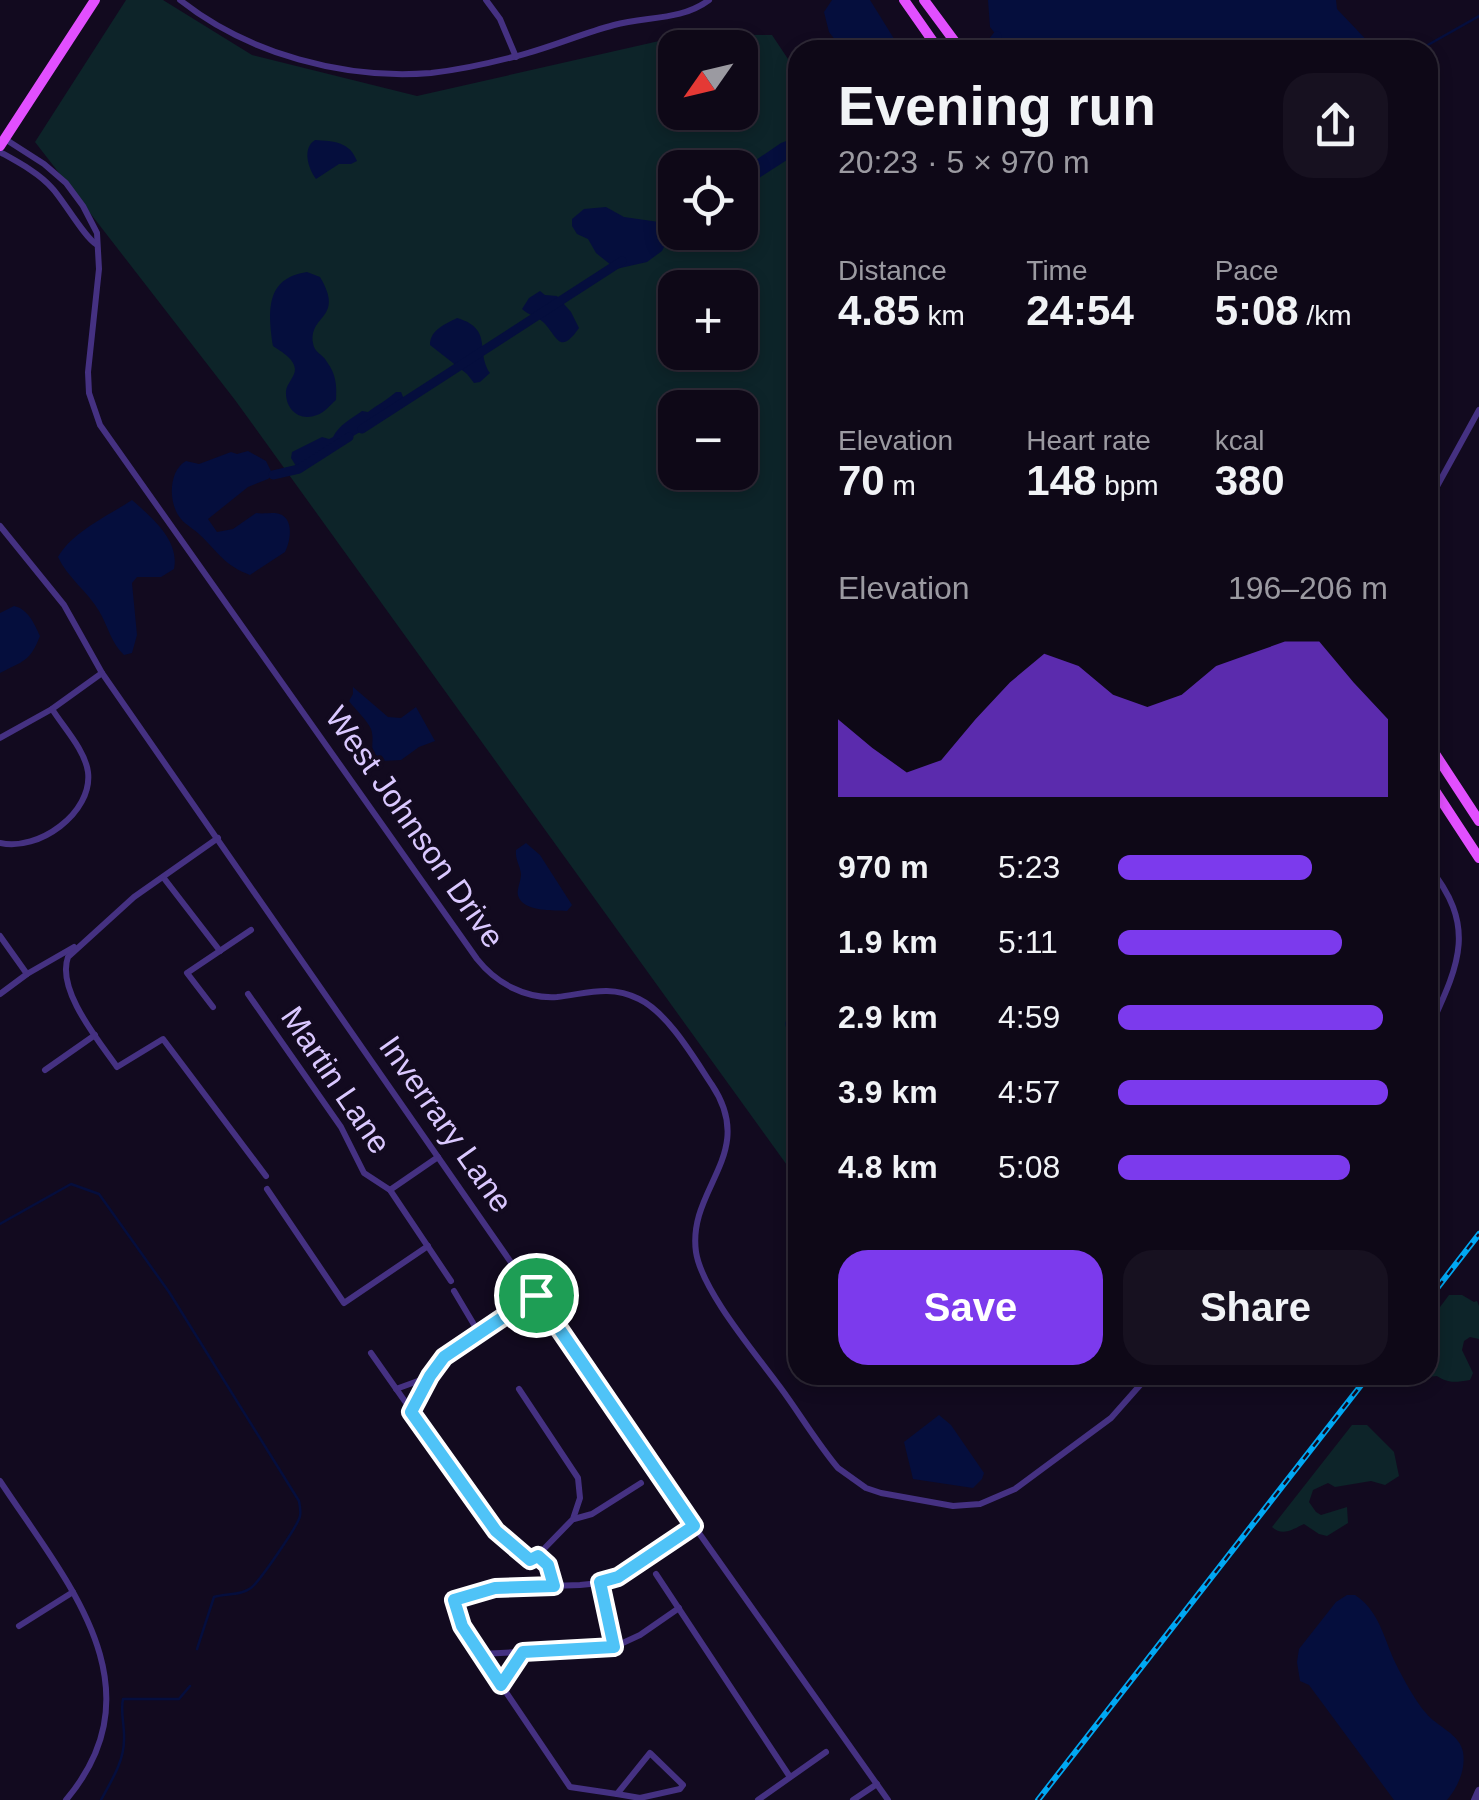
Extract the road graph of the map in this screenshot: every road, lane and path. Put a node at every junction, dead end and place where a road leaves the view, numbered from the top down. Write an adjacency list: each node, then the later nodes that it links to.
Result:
1 (95, 0): 10 (main road)
2 (180, 0): 9 (street)
3 (486, 0): 9 (street)
4 (709, 0): 9 (street)
5 (904, 0): 7 (main road)
6 (924, 0): 8 (main road)
7 (932, 40)
8 (954, 40)
9 (516, 57)
10 (2, 145): 11 (street); 11 (street, West Johnson Drive)
11 (96, 244): 48 (street, West Johnson Drive)
12 (1479, 410): 13 (street)
13 (1438, 485)
14 (0, 526): 15 (street, Inverrary Lane)
15 (102, 673): 16 (street); 21 (street, Inverrary Lane)
16 (52, 709): 17 (street); 22 (street)
17 (0, 738)
18 (1438, 758): 20 (main road)
19 (1438, 795): 23 (main road)
20 (1479, 821)
21 (218, 838): 24 (street); 37 (street, Inverrary Lane)
22 (0, 843)
23 (1479, 858)
24 (162, 877): 28 (street); 29 (street)
25 (1438, 878): 34 (street)
26 (251, 930): 29 (street)
27 (0, 936): 30 (street)
28 (88, 938): 30 (street); 35 (street)
29 (220, 951): 33 (street)
30 (28, 974): 31 (street)
31 (0, 994)
32 (248, 994): 40 (street, Martin Lane)
33 (212, 1007)
34 (1438, 1010)
35 (95, 1034): 36 (street); 38 (street)
36 (45, 1070)
37 (439, 1157): 40 (street); 44 (street, Inverrary Lane)
38 (266, 1176)
39 (267, 1189): 41 (street)
40 (390, 1190): 41 (street, Martin Lane)
41 (428, 1246): 42 (street, Martin Lane)
42 (450, 1281)
43 (454, 1290): 45 (street)
44 (536, 1295): 45 (street); 55 (street, Inverrary Lane)
45 (479, 1334): 47 (street)
46 (371, 1354): 50 (street)
47 (430, 1376): 50 (street); 51 (street)
48 (1140, 1385)
49 (519, 1389): 54 (street)
50 (396, 1390): 51 (street)
51 (411, 1412): 56 (street)
52 (0, 1481): 60 (street)
53 (641, 1483): 54 (street)
54 (573, 1519): 56 (street)
55 (694, 1526): 58 (street); 69 (street, Inverrary Lane)
56 (538, 1556): 59 (street)
57 (656, 1574): 61 (street)
58 (600, 1582): 59 (street); 63 (street)
59 (554, 1586): 65 (street)
60 (73, 1592): 62 (street); 72 (street)
61 (678, 1608): 63 (street); 68 (street)
62 (19, 1626)
63 (614, 1647): 64 (street)
64 (523, 1652): 65 (street); 66 (street)
65 (480, 1654): 66 (street)
66 (501, 1685): 71 (street)
67 (826, 1752): 68 (street)
68 (790, 1777): 73 (street)
69 (877, 1784): 74 (street); 75 (street, Inverrary Lane)
70 (1479, 1791): 76 (street)
71 (616, 1794): 71 (street)
72 (66, 1800)
73 (758, 1800)
74 (853, 1800)
75 (888, 1800)
76 (1475, 1800)

